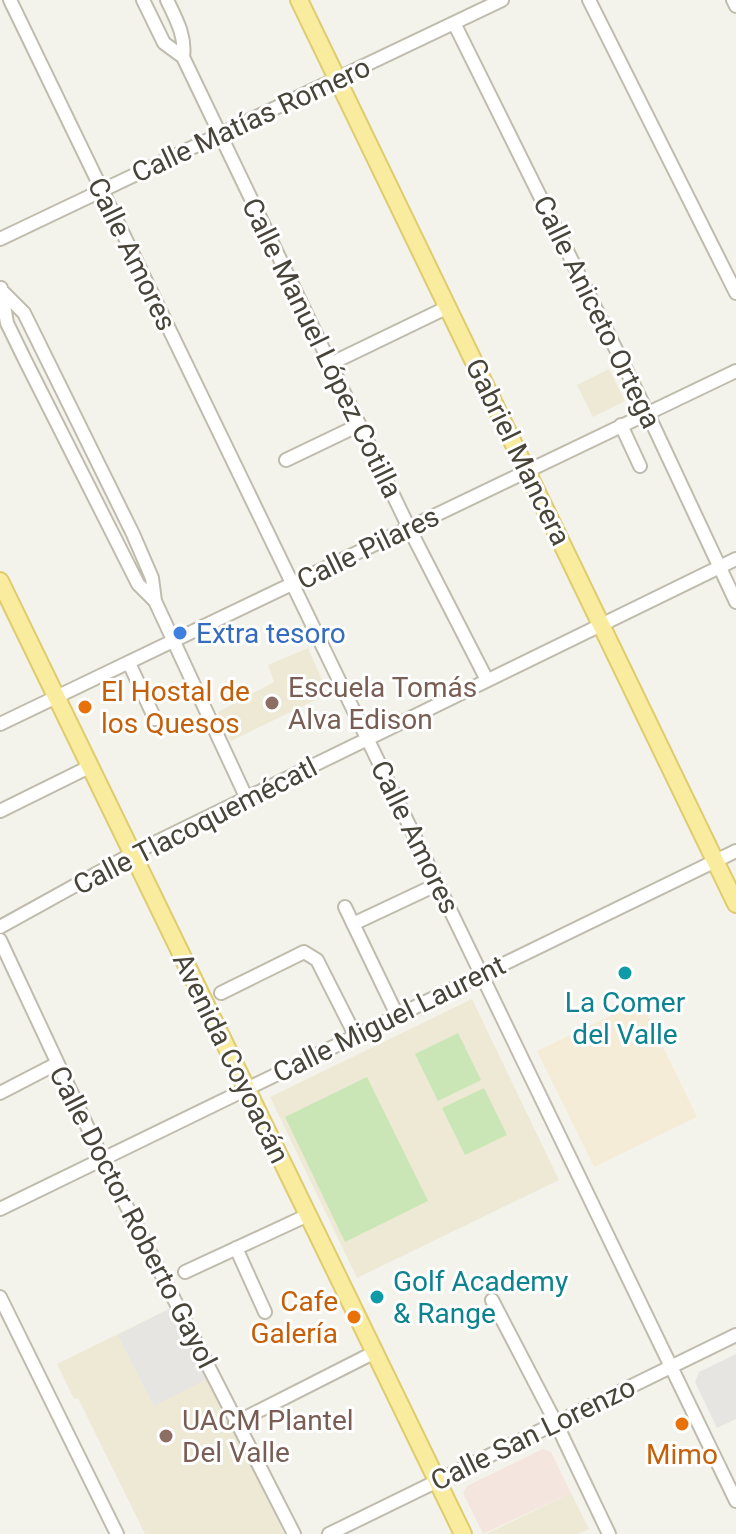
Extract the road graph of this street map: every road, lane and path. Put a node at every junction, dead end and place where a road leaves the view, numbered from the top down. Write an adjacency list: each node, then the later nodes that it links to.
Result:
1 (10, 0): 13 (street, Calle Amores)
2 (143, 0): 10 (street, Calle Manuel López Cotilla)
3 (167, 0): 10 (street, Calle Manuel López Cotilla)
4 (299, 0): 11 (main road, Gabriel Mancera)
5 (502, 0): 9 (street, Calle Matías Romero)
6 (589, 0): 16 (street)
7 (733, 0): 8 (street)
8 (736, 6)
9 (454, 23): 11 (street, Calle Matías Romero); 22 (street, Calle Aniceto Ortega)
10 (183, 57): 12 (street, Calle Manuel López Cotilla)
11 (337, 78): 12 (street, Calle Matías Romero); 17 (main road, Gabriel Mancera)
12 (219, 134): 13 (street, Calle Matías Romero); 20 (street, Calle Manuel López Cotilla)
13 (101, 191): 14 (street, Calle Matías Romero); 36 (street, Calle Amores)
14 (0, 239)
15 (1, 289): 18 (street); 19 (street)
16 (736, 293)
17 (448, 307): 20 (street); 29 (main road, Gabriel Mancera)
18 (43, 351): 19 (street); 25 (street)
19 (25, 360): 26 (street)
20 (330, 364): 23 (street, Calle Manuel López Cotilla)
21 (736, 371): 22 (street, Calle Pilares)
22 (647, 412): 24 (street, Calle Pilares); 34 (street, Calle Aniceto Ortega)
23 (359, 425): 27 (street); 30 (street, Calle Manuel López Cotilla)
24 (621, 425): 28 (street); 29 (street, Calle Pilares)
25 (92, 451): 26 (street); 31 (street)
26 (74, 460): 32 (street)
27 (286, 460)
28 (640, 466)
29 (527, 471): 30 (street, Calle Pilares); 39 (main road, Gabriel Mancera)
30 (409, 528): 36 (street, Calle Pilares); 42 (street, Calle Manuel López Cotilla)
31 (133, 534): 32 (street); 37 (street)
32 (116, 543): 37 (street)
33 (736, 559): 34 (street, Calle Tlacoquemécatl)
34 (719, 567): 38 (street, Calle Aniceto Ortega); 39 (street, Calle Tlacoquemécatl)
35 (0, 581): 43 (main road, Avenida Coyoacán)
36 (294, 584): 40 (street, Calle Pilares); 46 (street, Calle Amores)
37 (155, 601): 40 (street)
38 (736, 602)
39 (600, 625): 42 (street, Calle Tlacoquemécatl); 52 (main road, Gabriel Mancera)
40 (174, 642): 41 (street, Calle Pilares); 48 (street)
41 (129, 663): 43 (street, Calle Pilares); 44 (street)
42 (487, 680): 46 (street, Calle Tlacoquemécatl)
43 (57, 698): 45 (street, Calle Pilares); 47 (main road, Avenida Coyoacán)
44 (155, 719)
45 (0, 724)
46 (367, 740): 48 (street, Calle Tlacoquemécatl); 53 (street, Calle Amores)
47 (91, 766): 49 (street); 51 (main road, Avenida Coyoacán)
48 (247, 799): 51 (street, Calle Tlacoquemécatl)
49 (0, 811)
50 (736, 851): 52 (street, Calle Miguel Laurent)
51 (132, 854): 57 (street, Calle Tlacoquemécatl); 64 (main road, Avenida Coyoacán)
52 (715, 860): 54 (main road, Gabriel Mancera); 59 (street, Calle Miguel Laurent)
53 (438, 884): 56 (street); 59 (street, Calle Amores)
54 (736, 904)
55 (345, 907): 56 (street)
56 (353, 924): 61 (street)
57 (0, 927)
58 (0, 940): 63 (street, Calle Doctor Roberto Gayol)
59 (482, 974): 61 (street, Calle Miguel Laurent); 76 (street, Calle Amores)
60 (221, 993): 62 (street)
61 (397, 1015): 62 (street, Calle Miguel Laurent)
62 (355, 1035): 64 (street, Calle Miguel Laurent)
63 (56, 1064): 65 (street); 66 (street, Calle Doctor Roberto Gayol)
64 (245, 1089): 66 (street, Calle Miguel Laurent); 68 (main road, Avenida Coyoacán)
65 (0, 1093)
66 (102, 1158): 67 (street, Calle Miguel Laurent); 77 (street, Calle Doctor Roberto Gayol)
67 (0, 1209)
68 (308, 1215): 69 (street); 75 (main road, Avenida Coyoacán)
69 (236, 1248): 70 (street); 73 (street)
70 (185, 1272)
71 (0, 1297): 81 (street)
72 (492, 1300): 78 (street)
73 (265, 1312)
74 (736, 1335): 76 (street, Calle San Lorenzo)
75 (375, 1352): 77 (street); 79 (main road, Avenida Coyoacán)
76 (671, 1367): 78 (street, Calle San Lorenzo); 80 (street, Calle Amores)
77 (235, 1423): 82 (street, Calle Doctor Roberto Gayol)
78 (556, 1423): 79 (street, Calle San Lorenzo); 85 (street)
79 (437, 1481): 83 (street, Calle San Lorenzo); 84 (main road, Avenida Coyoacán)
80 (736, 1501)
81 (117, 1534)
82 (294, 1534)
83 (329, 1534)
84 (463, 1534)
85 (609, 1534)

